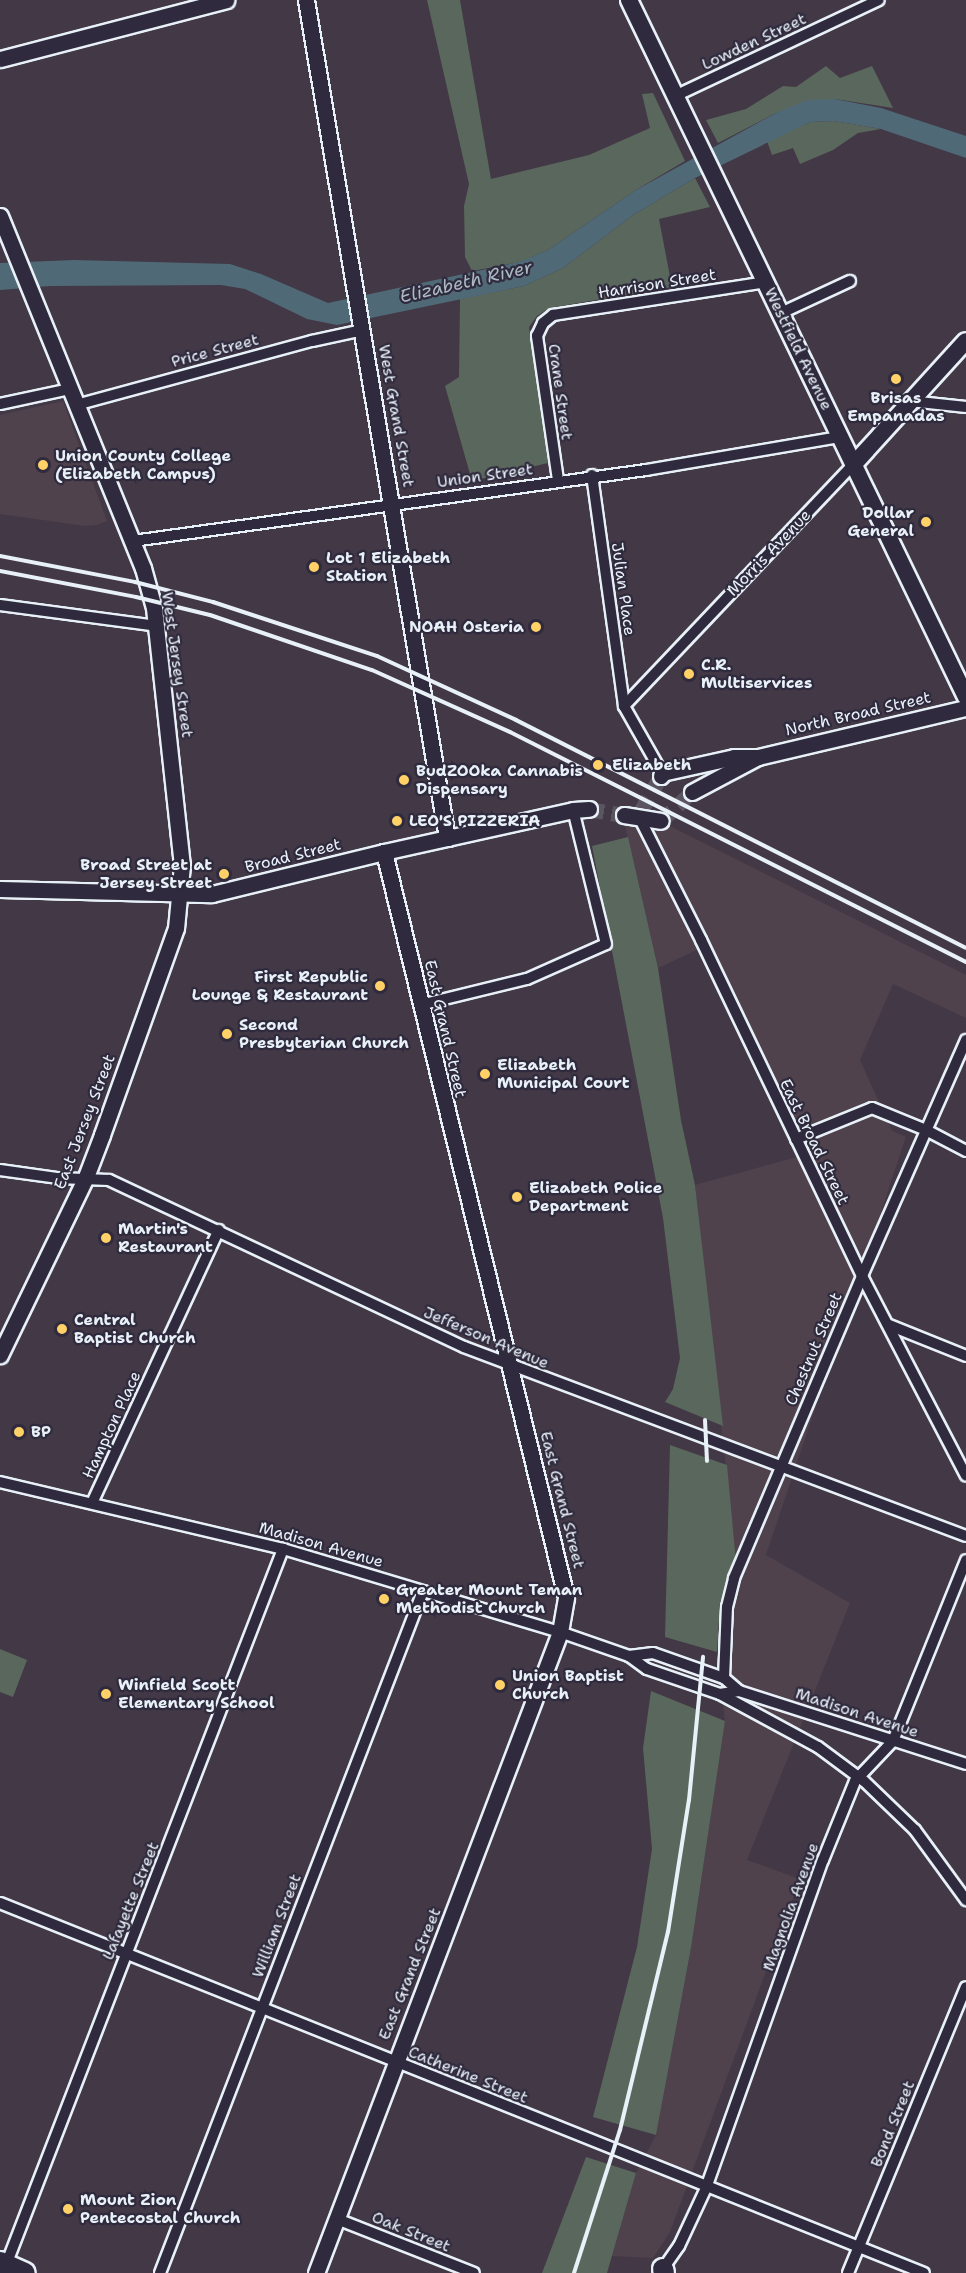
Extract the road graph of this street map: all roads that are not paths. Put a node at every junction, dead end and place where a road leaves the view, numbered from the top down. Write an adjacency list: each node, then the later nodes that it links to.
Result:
1 (226, 0): 5 (street)
2 (306, 0): 12 (street, West Grand Street)
3 (629, 0): 6 (main road, Westfield Avenue)
4 (879, 0): 6 (street, Lowden Street)
5 (0, 59)
6 (675, 96): 9 (main road, Westfield Avenue)
7 (0, 216): 14 (street, West Jersey Street)
8 (850, 281): 10 (street)
9 (766, 282): 10 (main road, Westfield Avenue); 11 (street, Harrison Street)
10 (780, 313): 19 (main road, Westfield Avenue)
11 (553, 315): 22 (street, Crane Street)
12 (362, 325): 17 (street, Price Street); 23 (street, West Grand Street)
13 (966, 340): 15 (main road, Morris Avenue)
14 (70, 389): 16 (street); 17 (street, West Jersey Street)
15 (910, 402): 18 (street); 20 (main road, Morris Avenue)
16 (0, 404)
17 (76, 405): 24 (street, West Jersey Street)
18 (966, 407)
19 (840, 438): 20 (main road, Westfield Avenue); 21 (street, Union Street)
20 (854, 464): 27 (main road, Westfield Avenue); 28 (street, Morris Avenue)
21 (592, 475): 22 (street, Union Street); 28 (street, Julian Place)
22 (558, 480): 23 (street, Union Street)
23 (393, 505): 24 (street, Union Street); 38 (street, West Grand Street)
24 (133, 541): 26 (street, West Jersey Street)
25 (0, 605): 26 (street)
26 (157, 626): 41 (street, West Jersey Street)
27 (966, 698)
28 (624, 706): 31 (street)
29 (966, 708): 30 (street, North Broad Street)
30 (758, 757): 31 (street, North Broad Street); 32 (street, North Broad Street)
31 (662, 775)
32 (693, 792)
33 (589, 809): 34 (street, Broad Street)
34 (573, 810): 38 (street, Broad Street); 42 (street)
35 (624, 815): 36 (street)
36 (641, 815): 37 (street); 45 (street, East Broad Street)
37 (661, 820)
38 (447, 838): 39 (street, Broad Street)
39 (384, 852): 41 (street, Broad Street); 42 (street, East Grand Street)
40 (0, 889): 41 (street, Broad Street)
41 (180, 894): 48 (street, East Jersey Street)
42 (420, 1005): 54 (street, East Grand Street)
43 (966, 1040): 44 (street, Chestnut Street)
44 (926, 1130): 45 (street); 46 (street); 50 (street, Chestnut Street)
45 (796, 1139): 50 (street, East Broad Street)
46 (966, 1151)
47 (0, 1170): 48 (street, Jefferson Avenue)
48 (86, 1177): 49 (street, Jefferson Avenue); 52 (street, East Jersey Street)
49 (219, 1230): 54 (street, Jefferson Avenue); 58 (street, Hampton Place)
50 (862, 1276): 51 (street, East Broad Street); 55 (street, Chestnut Street)
51 (889, 1325): 53 (street); 56 (street, East Broad Street)
52 (0, 1355)
53 (966, 1356)
54 (509, 1365): 55 (street, Jefferson Avenue); 63 (street, East Grand Street)
55 (780, 1468): 59 (street, Jefferson Avenue); 65 (street, Chestnut Street)
56 (966, 1476)
57 (0, 1482): 58 (street, Madison Avenue)
58 (92, 1503): 60 (street, Madison Avenue)
59 (966, 1536)
60 (283, 1549): 62 (street, Madison Avenue); 73 (street, Lafayette Street)
61 (966, 1560): 68 (street, Magnolia Avenue)
62 (423, 1590): 63 (street, Madison Avenue); 75 (street, William Street)
63 (560, 1632): 64 (street, Madison Avenue); 76 (street, East Grand Street)
64 (629, 1656): 65 (street, Madison Avenue); 67 (street, Madison Avenue)
65 (724, 1678): 66 (street, Madison Avenue)
66 (739, 1690): 67 (street); 68 (street, Madison Avenue)
67 (720, 1694): 70 (street, Madison Avenue)
68 (893, 1741): 69 (street, Madison Avenue); 70 (street, Magnolia Avenue)
69 (966, 1764)
70 (858, 1777): 71 (street, Madison Avenue); 77 (street, Magnolia Avenue)
71 (966, 1900)
72 (0, 1903): 73 (street, Catherine Street)
73 (126, 1954): 75 (street, Catherine Street); 80 (street, Lafayette Street)
74 (966, 1987): 79 (street, Bond Street)
75 (261, 2009): 76 (street, Catherine Street); 83 (street, William Street)
76 (395, 2061): 77 (street, Catherine Street); 78 (street, East Grand Street)
77 (706, 2188): 79 (street, Catherine Street); 81 (street, Magnolia Avenue)
78 (337, 2219): 84 (street, East Grand Street); 85 (street, Oak Street)
79 (859, 2246): 86 (street, Bond Street); 87 (street, Catherine Street)
80 (3, 2263): 82 (highway)
81 (662, 2272)
82 (25, 2273)
83 (160, 2273)
84 (316, 2273)
85 (474, 2273)
86 (848, 2273)
87 (924, 2273)

